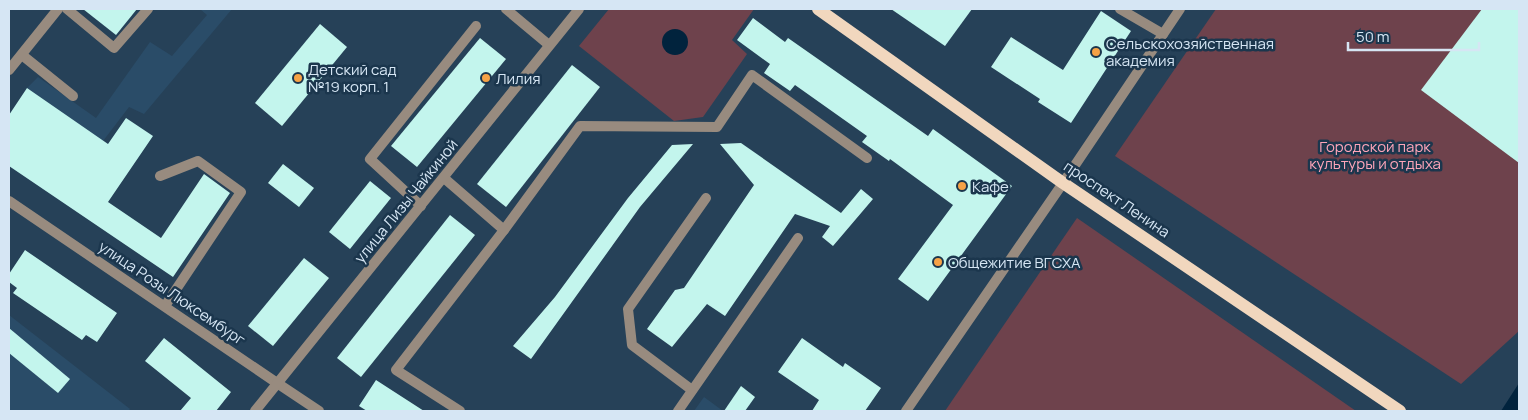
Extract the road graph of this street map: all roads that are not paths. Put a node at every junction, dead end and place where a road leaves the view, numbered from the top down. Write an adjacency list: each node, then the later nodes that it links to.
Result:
1 (58, 9): 12 (street)
2 (67, 9): 3 (street)
3 (148, 9)
4 (506, 9): 11 (street)
5 (579, 9): 11 (street, улица Лизы Чайкиной)
6 (818, 9): 18 (main road, проспект Ленина)
7 (1120, 9): 10 (street)
8 (1180, 9): 10 (street)
9 (476, 26): 21 (street)
10 (1162, 34): 18 (street)
11 (549, 45): 17 (street, улица Лизы Чайкиной)
12 (22, 54): 13 (street); 14 (street)
13 (9, 70)
14 (73, 96)
15 (867, 158): 22 (street)
16 (160, 176): 24 (street)
17 (444, 178): 21 (street, улица Лизы Чайкиной); 22 (street)
18 (1063, 183): 31 (street); 32 (main road, проспект Ленина)
19 (706, 198): 26 (street)
20 (9, 201): 24 (street, улица Розы Люксембург)
21 (421, 206): 25 (street, улица Лизы Чайкиной)
22 (504, 230): 29 (street)
23 (798, 238): 26 (street)
24 (165, 306): 25 (street, улица Розы Люксембург)
25 (278, 383): 27 (street, улица Лизы Чайкиной); 28 (street, улица Розы Люксембург)
26 (692, 390): 30 (street)
27 (255, 411)
28 (318, 411)
29 (460, 411)
30 (678, 411)
31 (906, 411)
32 (1400, 411)

